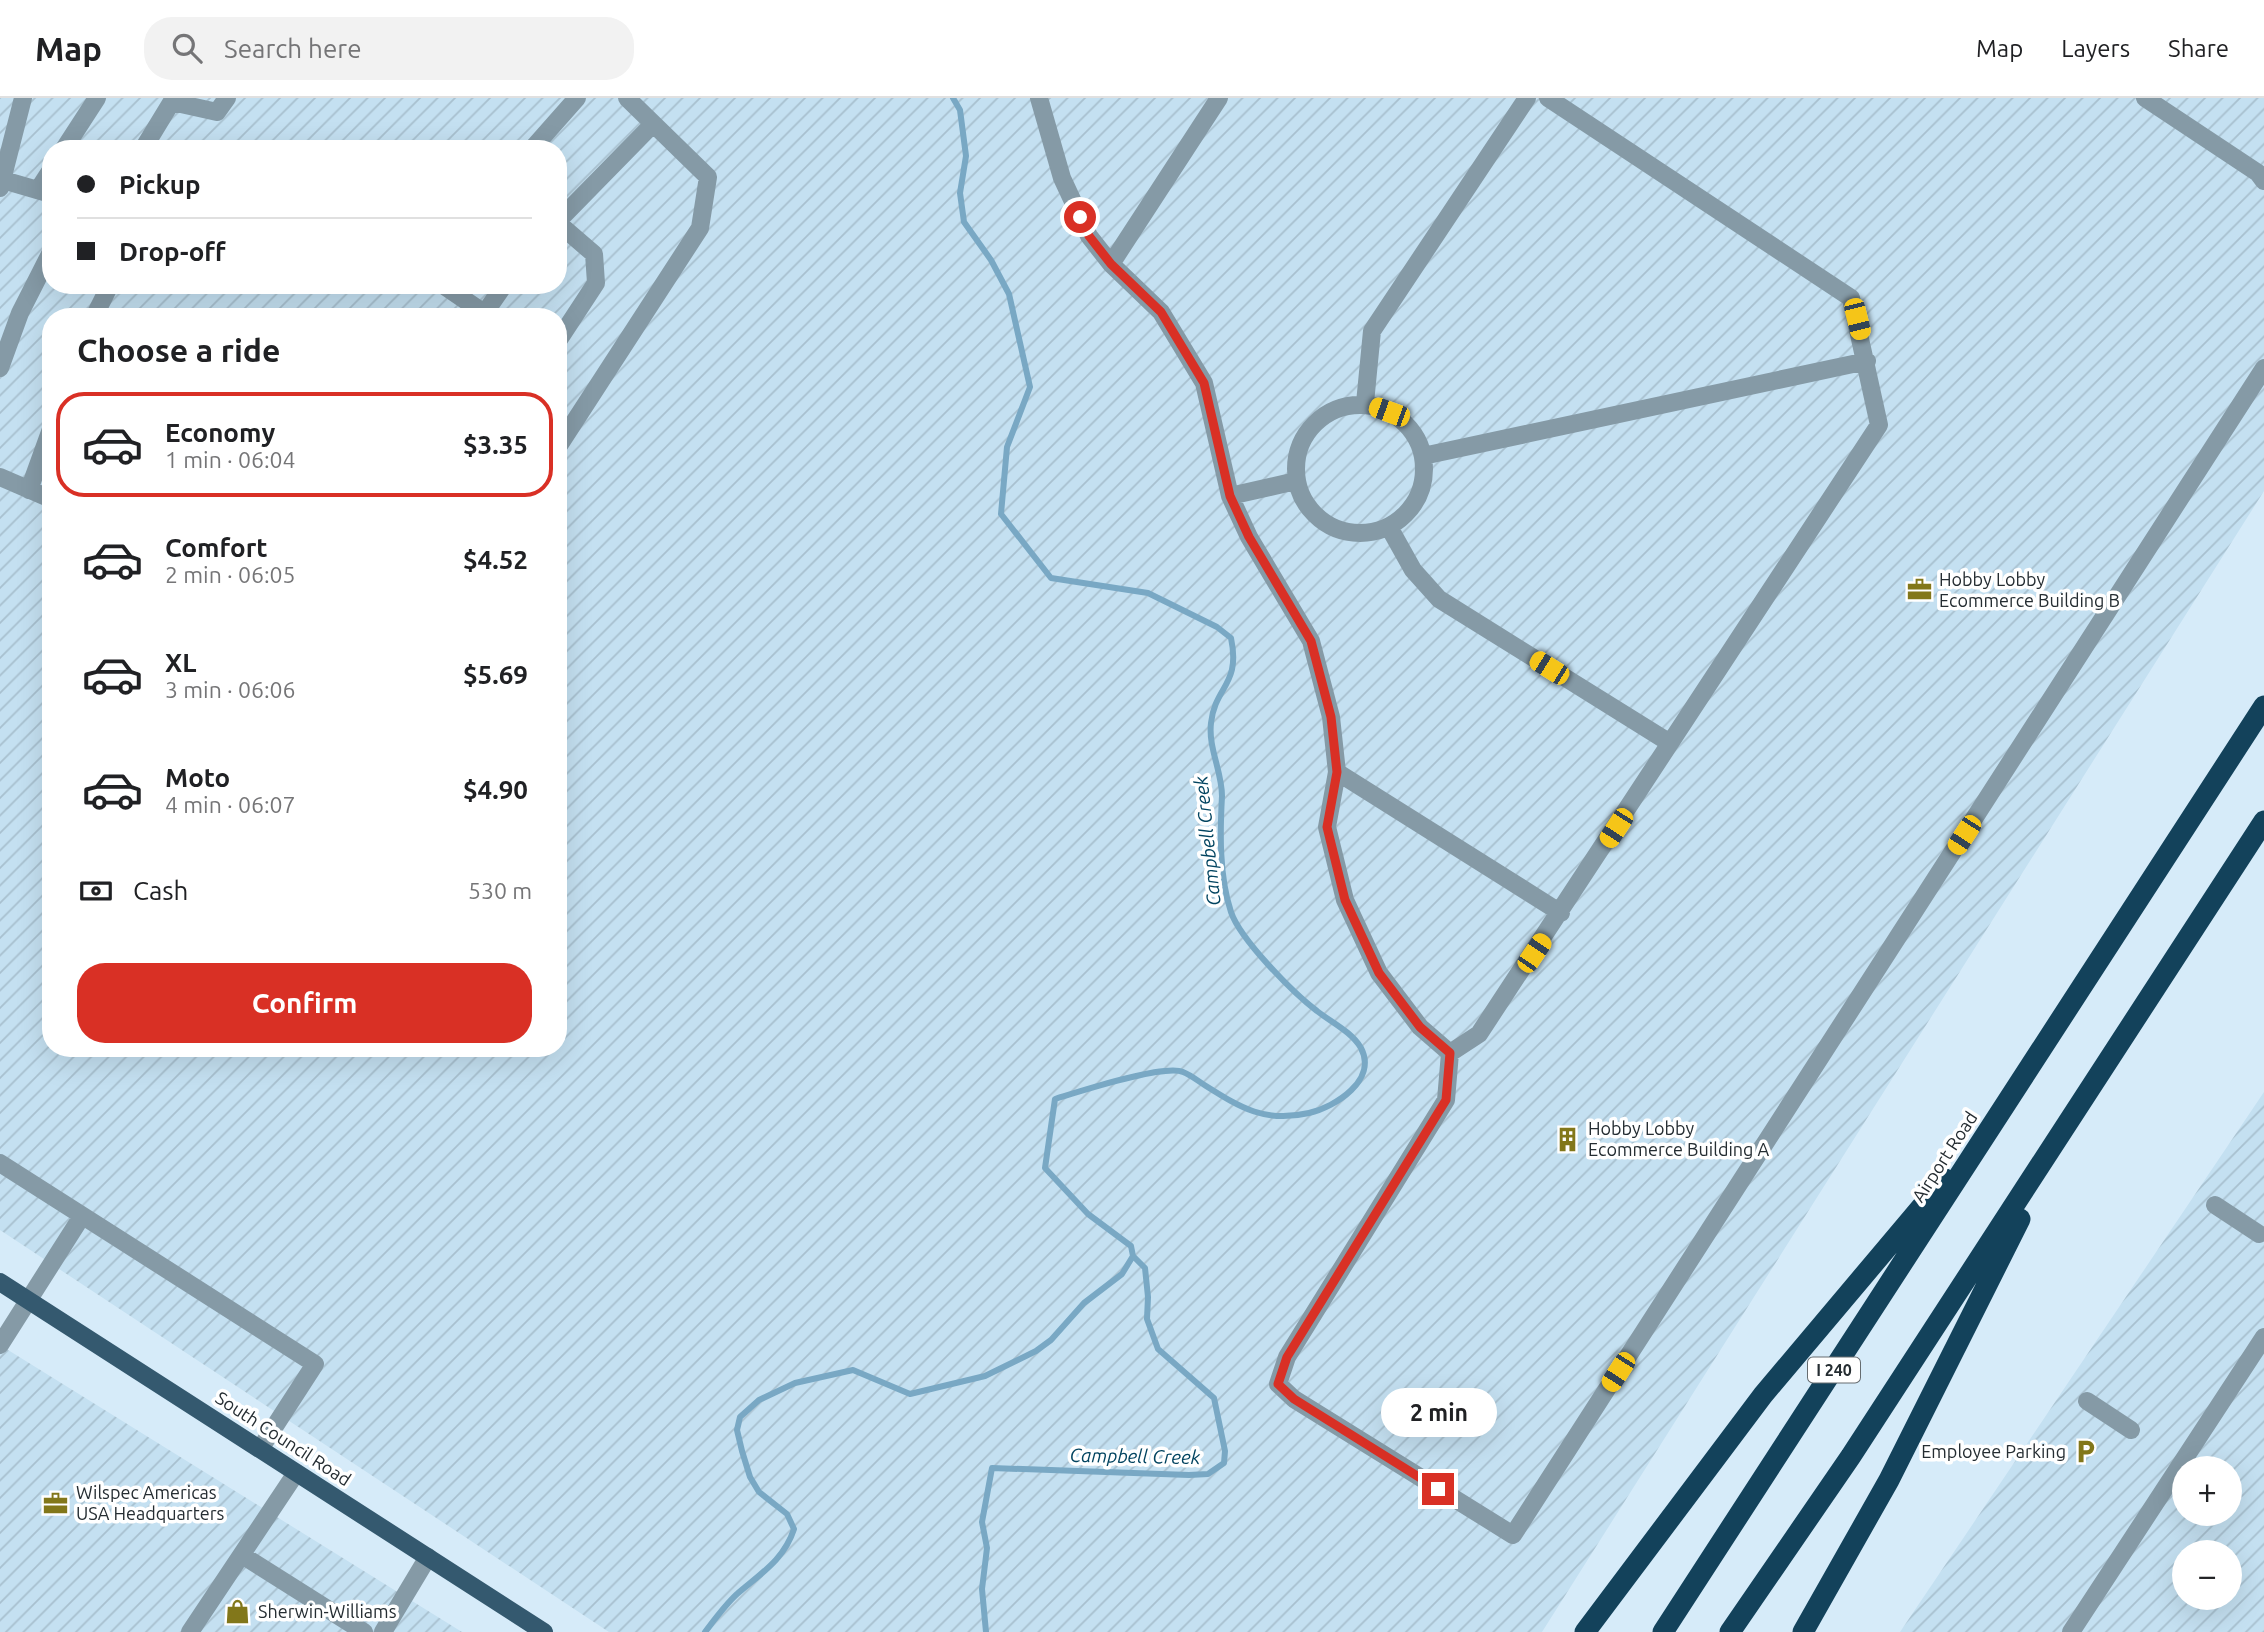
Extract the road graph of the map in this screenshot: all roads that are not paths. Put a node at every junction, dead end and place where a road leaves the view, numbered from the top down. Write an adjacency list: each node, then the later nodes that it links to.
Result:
1 (23, 98): 17 (street)
2 (97, 98): 13 (street)
3 (228, 98): 11 (street)
4 (577, 98): 15 (street)
5 (627, 98): 12 (street)
6 (1039, 98): 21 (street)
7 (1219, 98): 21 (street)
8 (1527, 98): 29 (street)
9 (1548, 98): 26 (street)
10 (2145, 98): 16 (street)
11 (173, 100): 14 (street)
12 (653, 124): 19 (street); 30 (street)
13 (70, 140)
14 (149, 140)
15 (540, 140)
16 (2264, 181)
17 (2, 184): 18 (street)
18 (42, 192)
19 (567, 213)
20 (567, 230): 25 (street)
21 (1111, 264): 37 (street)
22 (42, 270): 27 (street)
23 (455, 294): 24 (street)
24 (474, 308)
25 (567, 328)
26 (1867, 361): 32 (street); 40 (street)
27 (0, 368)
28 (2264, 368): 44 (street)
29 (1365, 403): 32 (street); 34 (street)
30 (567, 433)
31 (42, 454): 35 (street)
32 (1423, 456): 38 (street)
33 (0, 477): 35 (street)
34 (1296, 481): 37 (street); 38 (street)
35 (29, 490): 36 (street)
36 (42, 495)
37 (1230, 496): 41 (street)
38 (1389, 527): 40 (street)
39 (2264, 706): 45 (highway, Airport Road / I 240)
40 (1671, 743): 43 (street)
41 (1337, 772): 43 (street); 44 (street)
42 (2264, 821): 46 (highway)
43 (1561, 913): 44 (street)
44 (1450, 1053)
45 (2004, 1108): 65 (highway); 66 (highway, Airport Road / I 240)
46 (2064, 1131): 67 (highway); 68 (highway)
47 (0, 1163): 49 (street)
48 (2215, 1205): 50 (street)
49 (82, 1216): 52 (street); 57 (street)
50 (2259, 1234)
51 (0, 1282): 52 (main road, South Council Road)
52 (29, 1300): 54 (street); 57 (main road, South Council Road)
53 (2264, 1337): 69 (street)
54 (0, 1345)
55 (2087, 1401): 56 (street)
56 (2131, 1430)
57 (260, 1449): 58 (main road, South Council Road)
58 (296, 1473): 59 (street); 60 (main road, South Council Road)
59 (242, 1555): 61 (street); 62 (street)
60 (428, 1557): 63 (street); 64 (main road, South Council Road)
61 (190, 1632)
62 (364, 1632)
63 (383, 1632)
64 (544, 1632)
65 (1585, 1632)
66 (1663, 1632)
67 (1730, 1632)
68 (1803, 1632)
69 (2071, 1632)

